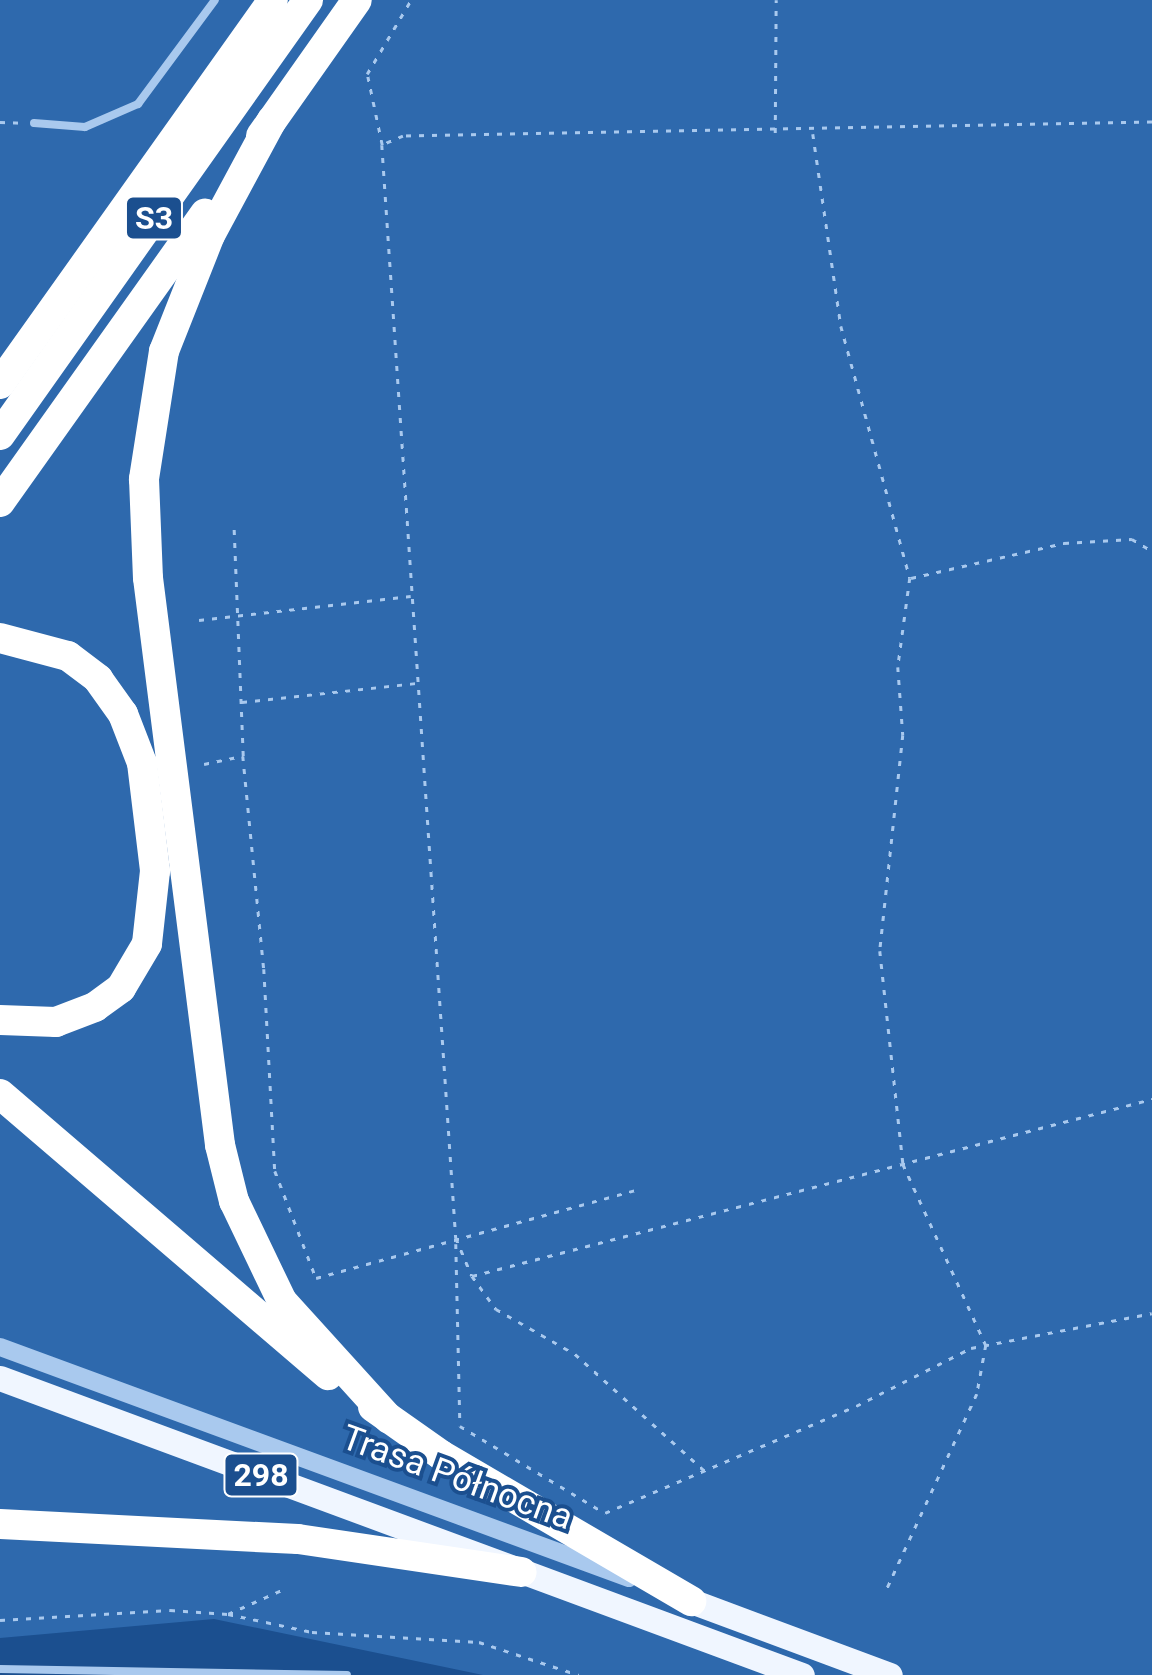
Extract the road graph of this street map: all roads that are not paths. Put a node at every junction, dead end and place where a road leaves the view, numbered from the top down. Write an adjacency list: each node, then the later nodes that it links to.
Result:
1 (215, 0): 6 (lane)
2 (273, 0): 7 (highway, S3)
3 (308, 0): 10 (highway, S3)
4 (358, 0): 5 (highway)
5 (272, 120): 11 (highway); 17 (highway)
6 (34, 123)
7 (40, 327): 8 (highway); 9 (highway, S3)
8 (0, 368)
9 (0, 384)
10 (0, 435)
11 (0, 502)
12 (0, 638): 13 (highway)
13 (0, 1020)
14 (0, 1094): 17 (highway)
15 (0, 1348): 20 (street, Trasa Północna)
16 (0, 1378): 19 (main road, Trasa Północna / 298)
17 (389, 1419): 20 (highway)
18 (0, 1524): 19 (highway)
19 (522, 1572): 23 (main road, Trasa Północna / 298)
20 (690, 1600): 24 (main road, Trasa Północna)
21 (0, 1669): 22 (lane)
22 (347, 1675)
23 (802, 1675)
24 (890, 1675)

